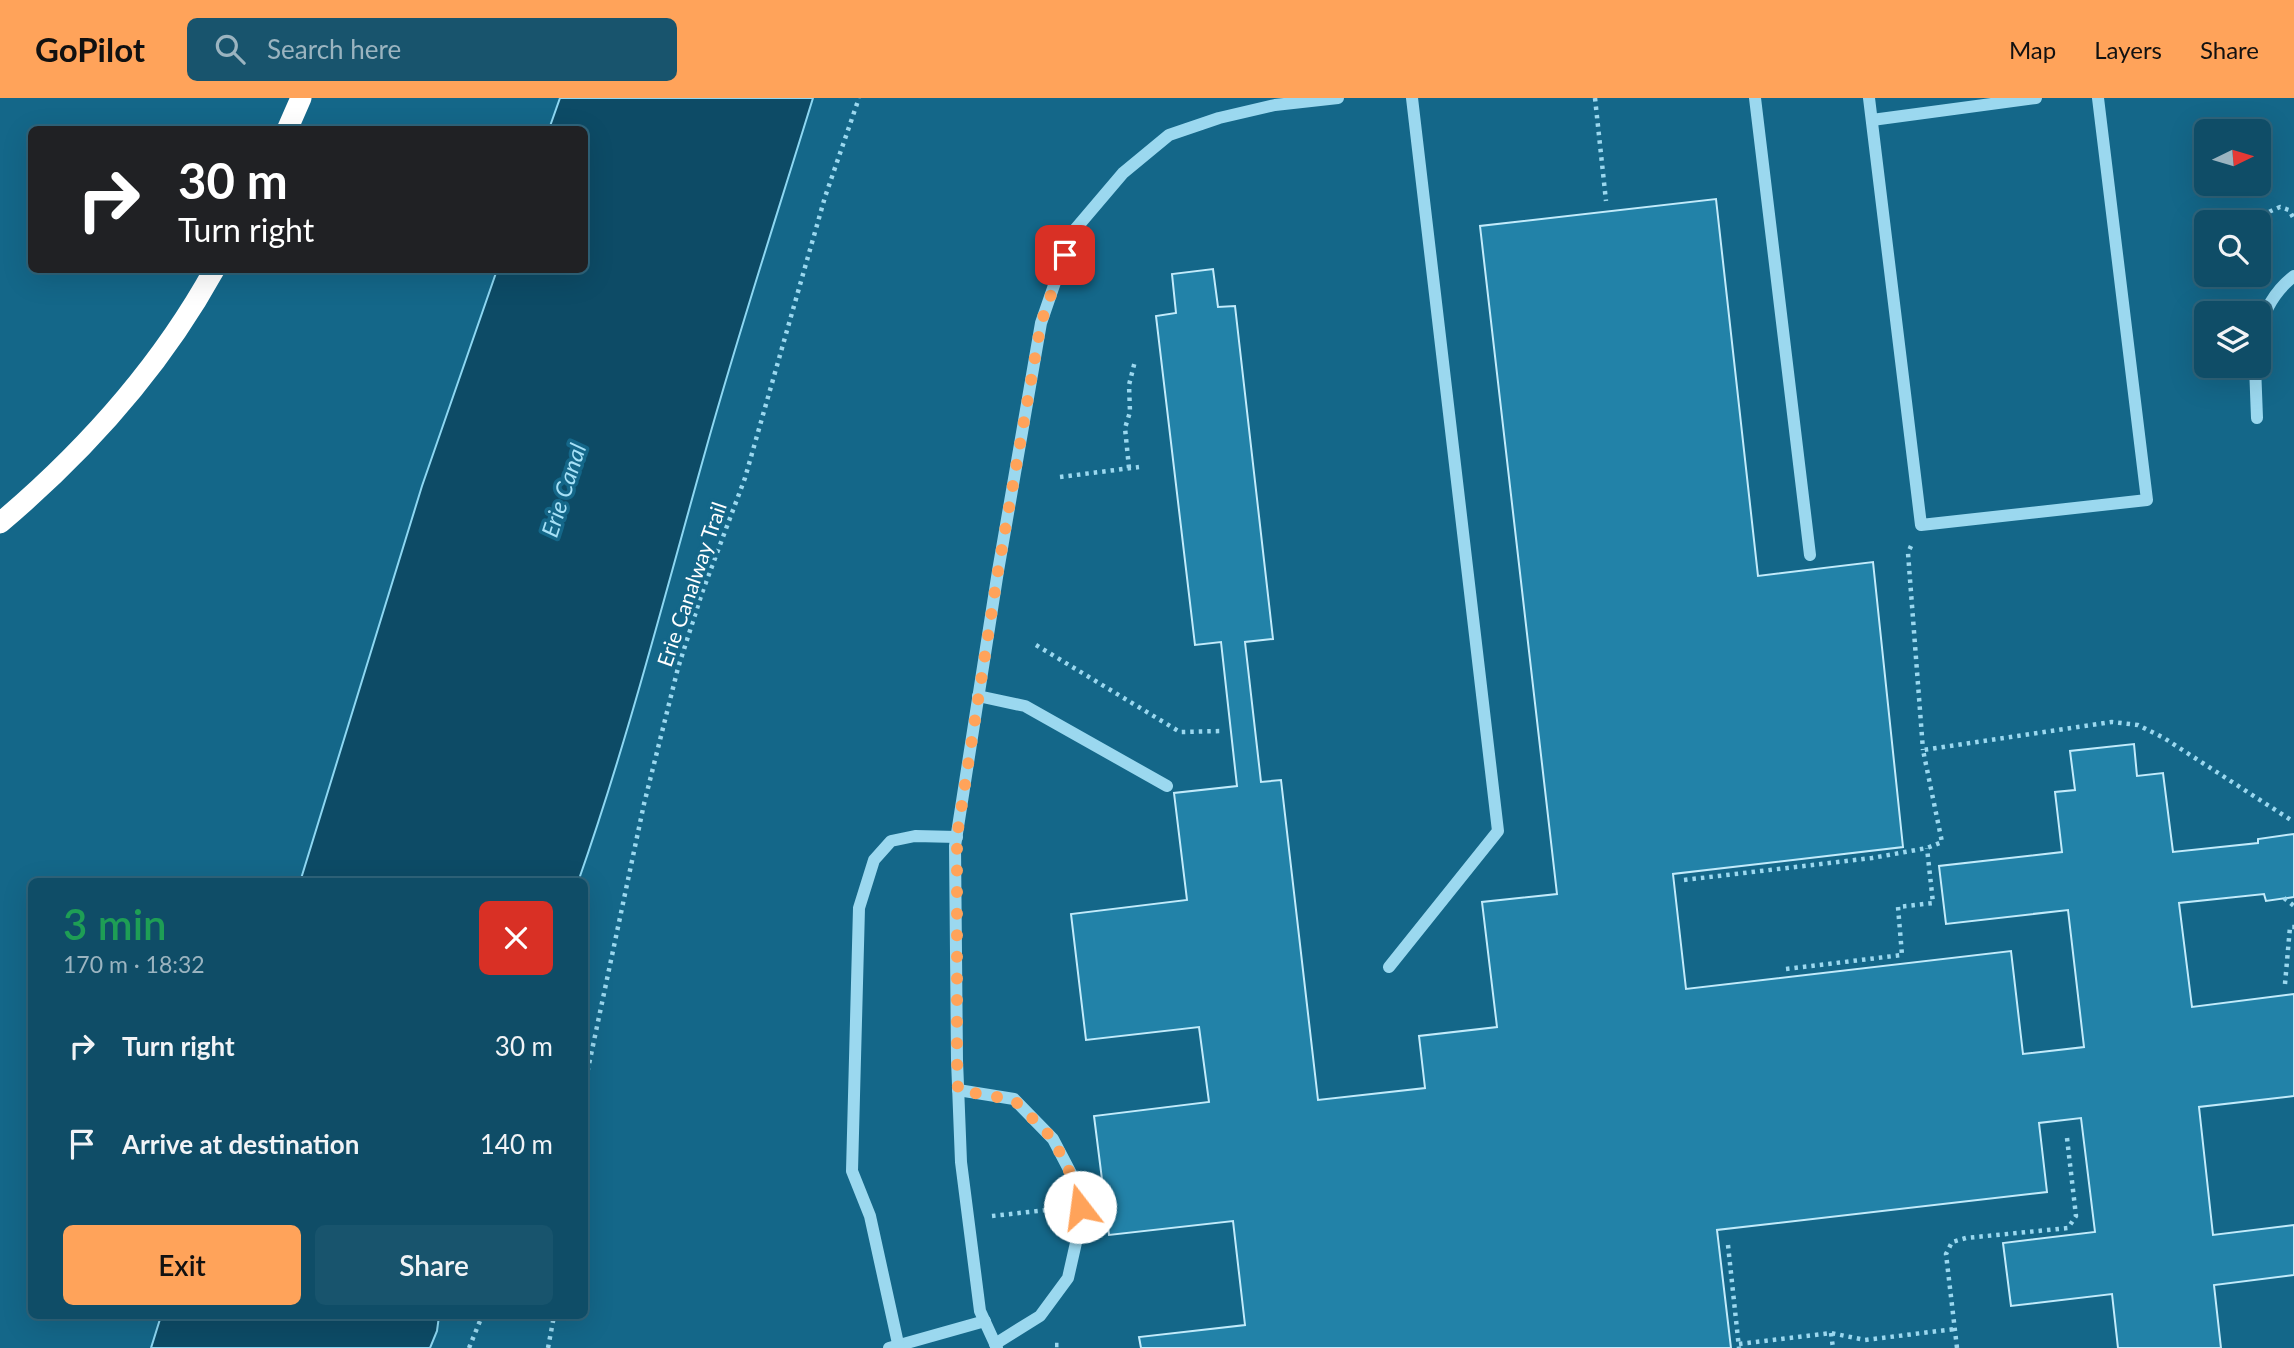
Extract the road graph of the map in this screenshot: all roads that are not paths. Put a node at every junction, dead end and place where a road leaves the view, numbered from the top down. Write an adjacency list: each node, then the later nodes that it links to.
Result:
1 (301, 98): 9 (highway)
2 (1338, 98): 17 (street)
3 (1412, 98): 20 (street)
4 (1755, 98): 16 (street)
5 (1869, 98): 8 (street)
6 (2036, 98): 8 (street)
7 (2098, 98): 8 (street)
8 (1872, 120)
9 (289, 126)
10 (212, 273): 15 (highway)
11 (2294, 276): 12 (street)
12 (2271, 302)
13 (2255, 378): 14 (street)
14 (2257, 418)
15 (0, 523)
16 (1811, 555)
17 (978, 696): 18 (street); 19 (street)
18 (1167, 786)
19 (957, 836): 21 (street); 24 (street)
20 (1389, 967)
21 (958, 1090): 22 (street); 23 (street)
22 (985, 1321): 23 (street); 24 (street)
23 (996, 1346)
24 (896, 1347)

